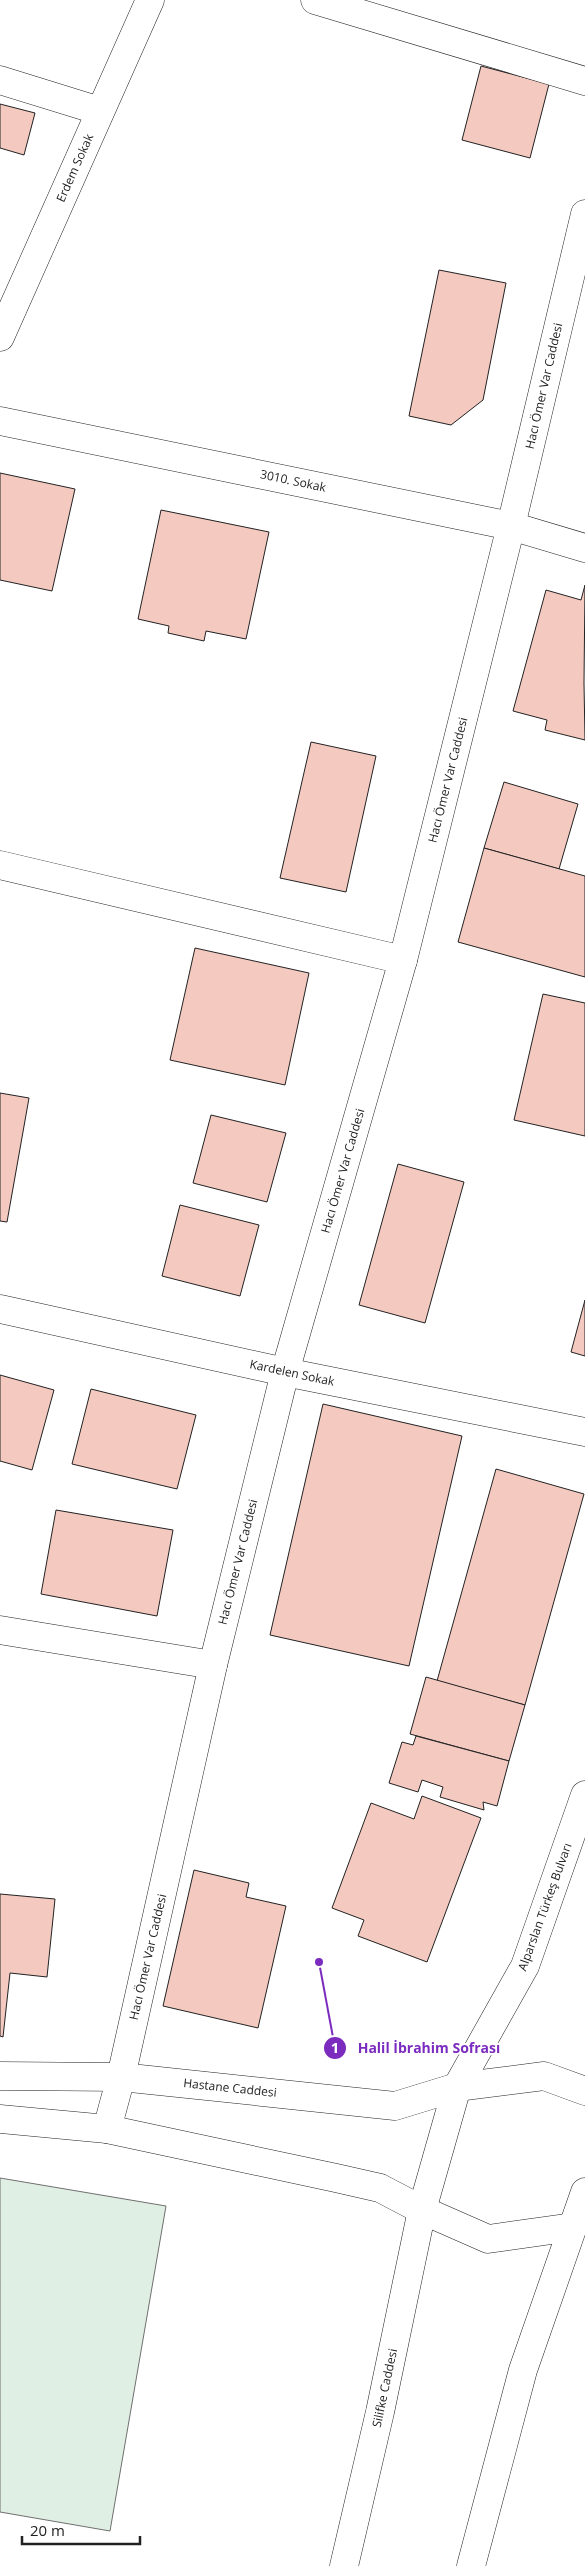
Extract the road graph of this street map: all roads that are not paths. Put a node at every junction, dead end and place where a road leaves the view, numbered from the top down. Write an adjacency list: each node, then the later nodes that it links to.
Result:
1 (150, 0): 5 (main road, Erdem Sokak)
2 (315, 0): 4 (main road)
3 (0, 80): 5 (main road)
4 (585, 81)
5 (100, 111): 7 (main road, Erdem Sokak)
6 (585, 214): 9 (main road, Hacı Ömer Var Caddesi)
7 (0, 337)
8 (0, 421): 9 (main road, 3010. Sokak)
9 (511, 526): 10 (main road, 3010. Sokak); 12 (main road, Hacı Ömer Var Caddesi)
10 (585, 548)
11 (0, 865): 12 (main road)
12 (403, 960): 14 (main road, Hacı Ömer Var Caddesi)
13 (0, 1309): 14 (main road, Kardelen Sokak)
14 (285, 1372): 15 (main road, Kardelen Sokak); 17 (main road, Hacı Ömer Var Caddesi)
15 (585, 1432)
16 (0, 1630): 17 (main road)
17 (213, 1665): 20 (main road, Hacı Ömer Var Caddesi)
18 (585, 1795): 21 (main road, Alparslan Türkeş Bulvarı)
19 (0, 2076): 20 (main road, Hastane Caddesi)
20 (121, 2077): 21 (main road, Hastane Caddesi); 24 (main road, Hacı Ömer Var Caddesi)
21 (457, 2087): 22 (main road, Hastane Caddesi); 26 (main road, Alparslan Türkeş Bulvarı)
22 (585, 2090)
23 (0, 2119): 24 (main road)
24 (107, 2129): 26 (main road)
25 (585, 2192): 27 (main road)
26 (422, 2210): 27 (main road); 28 (main road, Silifke Caddesi)
27 (579, 2226): 29 (main road)
28 (344, 2566)
29 (471, 2566)

